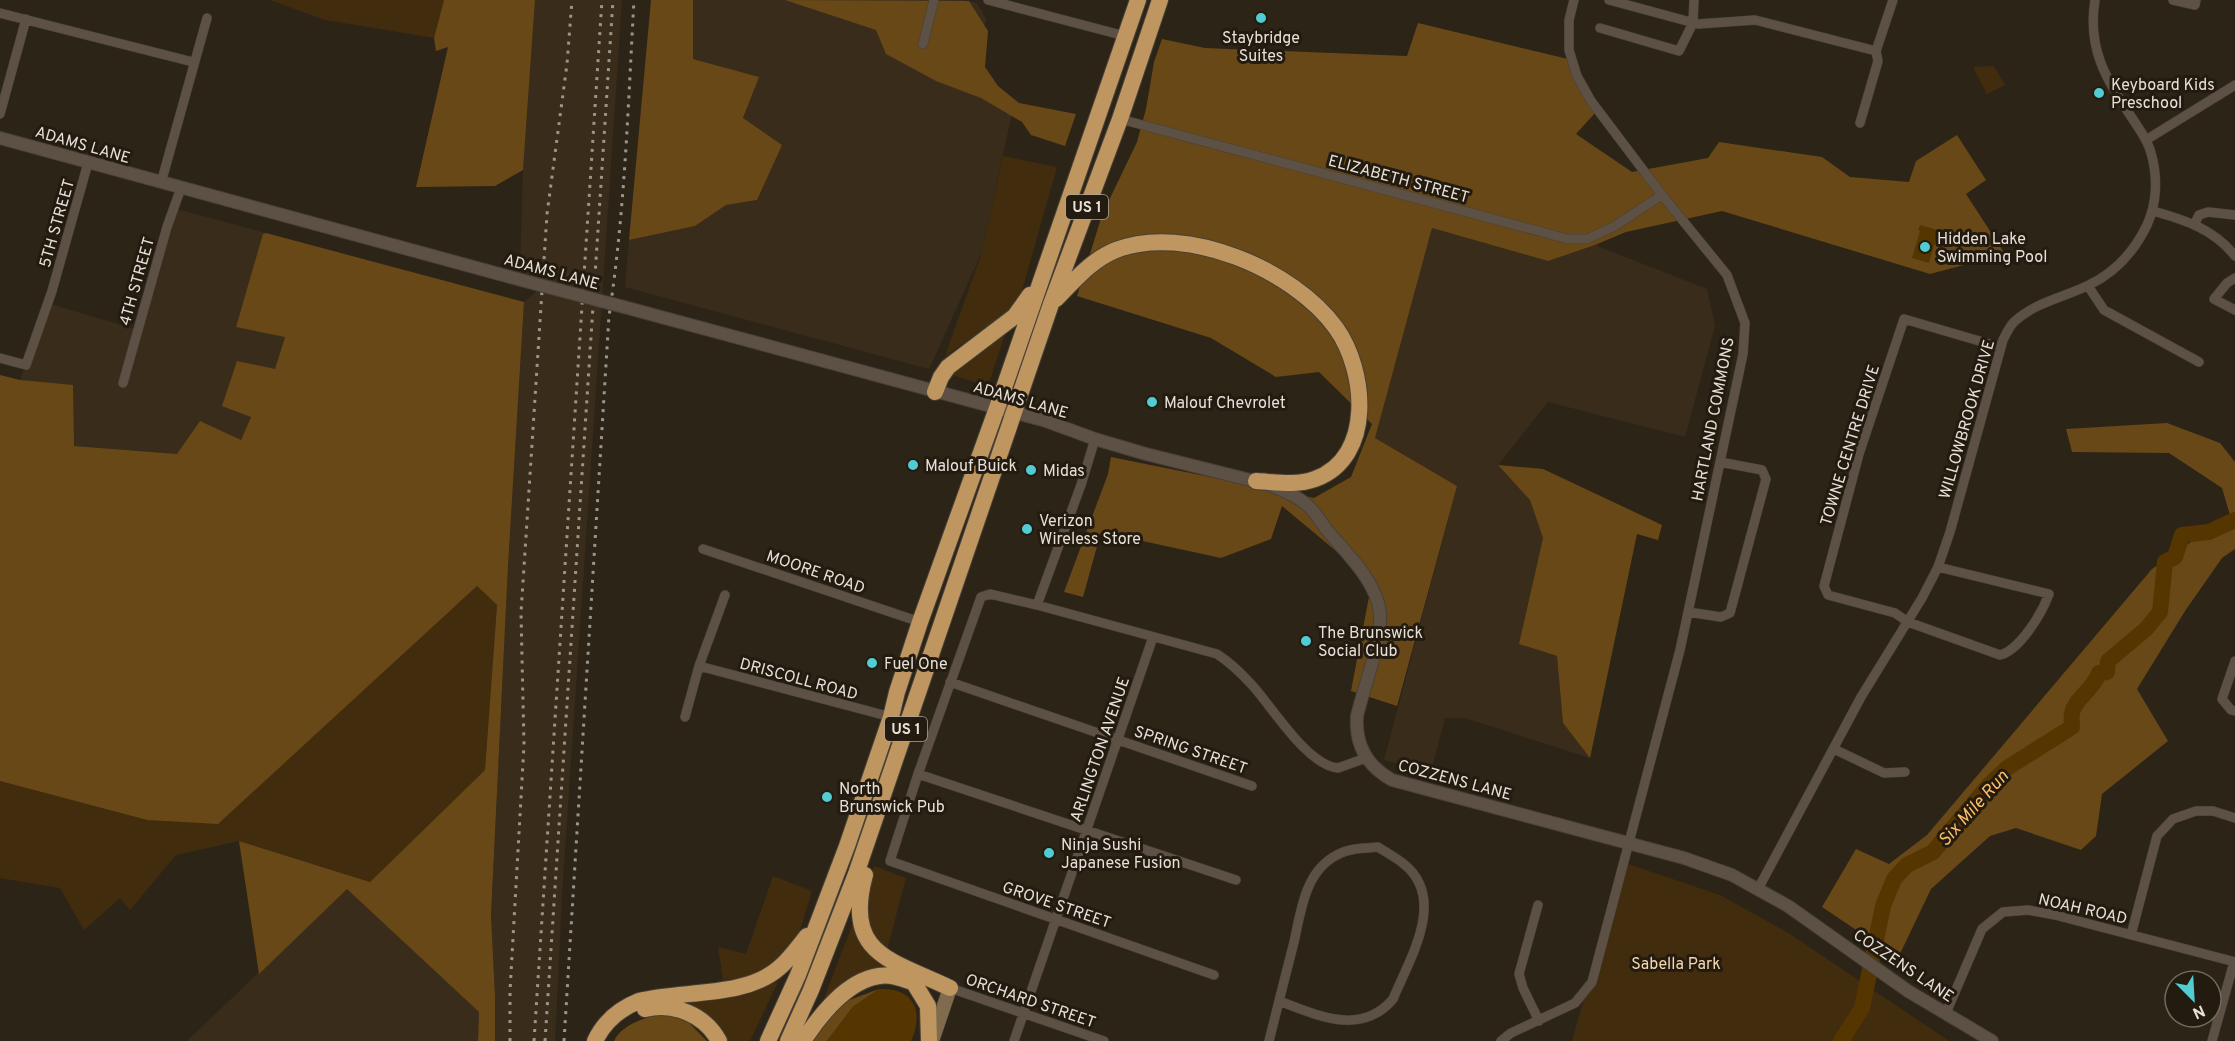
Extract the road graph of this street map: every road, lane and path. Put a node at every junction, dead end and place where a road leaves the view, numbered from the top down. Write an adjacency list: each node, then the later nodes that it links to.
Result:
1 (934, 0): 18 (street)
2 (988, 0): 17 (street)
3 (1138, 0): 17 (highway, US 1)
4 (1160, 0): 23 (highway, US 1)
5 (1574, 0): 30 (street, HARTLAND COMMONS)
6 (1609, 0): 15 (street)
7 (1694, 0): 15 (street)
8 (1893, 0): 19 (street)
9 (2095, 0): 26 (street, WILLOWBROOK DRIVE)
10 (2173, 0): 11 (street)
11 (2196, 0)
12 (0, 13): 14 (street)
13 (207, 18): 20 (street)
14 (26, 20): 20 (street); 22 (street)
15 (1693, 23): 16 (street); 19 (street)
16 (1600, 28)
17 (1125, 36): 35 (highway, US 1)
18 (923, 44)
19 (1876, 51): 24 (street)
20 (193, 62): 28 (street)
21 (2235, 85): 26 (street)
22 (0, 114)
23 (1120, 119): 30 (street, ELIZABETH STREET); 38 (highway, US 1)
24 (1860, 123)
25 (0, 138): 27 (street, ADAMS LANE)
26 (2146, 140): 31 (street, WILLOWBROOK DRIVE)
27 (88, 163): 28 (street, ADAMS LANE); 41 (street, 5TH STREET)
28 (161, 183): 29 (street, ADAMS LANE)
29 (181, 188): 43 (street, 4TH STREET); 44 (street, ADAMS LANE, bridge)
30 (1662, 195): 48 (street, HARTLAND COMMONS)
31 (2153, 211): 33 (street); 37 (street, WILLOWBROOK DRIVE)
32 (2235, 215): 33 (street)
33 (2194, 225): 34 (street)
34 (2235, 256)
35 (1044, 271): 44 (highway); 45 (highway, US 1)
36 (2235, 278): 39 (street)
37 (2088, 286): 40 (street, WILLOWBROOK DRIVE); 42 (street)
38 (1051, 304): 46 (highway, US 1); 49 (highway)
39 (2235, 310)
40 (2001, 347): 51 (street, WILLOWBROOK DRIVE); 56 (street, TOWNE CENTRE DRIVE)
41 (0, 358)
42 (2199, 362)
43 (123, 382)
44 (936, 392): 45 (street, ADAMS LANE)
45 (997, 408): 46 (street, ADAMS LANE); 55 (highway, US 1)
46 (1014, 413): 47 (street, ADAMS LANE); 69 (highway, US 1)
47 (1095, 439): 49 (street, ADAMS LANE); 53 (street)
48 (1720, 462): 54 (street, HARTLAND COMMONS); 54 (street)
49 (1256, 481): 66 (street, ADAMS LANE)
50 (703, 549): 55 (street, MOORE ROAD)
51 (1938, 567): 56 (street, WILLOWBROOK DRIVE); 56 (street)
52 (725, 595): 59 (street)
53 (1037, 605): 57 (street); 60 (street)
54 (1688, 612): 73 (street, HARTLAND COMMONS)
55 (921, 622): 63 (highway, US 1)
56 (1908, 622): 65 (street, WILLOWBROOK DRIVE)
57 (1153, 637): 64 (street, ARLINGTON AVENUE); 66 (street)
58 (2235, 661): 61 (street)
59 (699, 666): 62 (street); 63 (street, DRISCOLL ROAD)
60 (950, 682): 64 (street, SPRING STREET); 68 (street)
61 (2235, 711)
62 (685, 717)
63 (891, 717): 77 (highway, US 1)
64 (1119, 740): 70 (street, SPRING STREET); 72 (street, ARLINGTON AVENUE)
65 (1834, 749): 67 (street); 75 (street, WILLOWBROOK DRIVE)
66 (1366, 758): 73 (street, COZZENS LANE)
67 (1905, 772)
68 (918, 774): 72 (street); 78 (street, GROVE STREET)
69 (886, 785): 83 (highway); 92 (highway, US 1)
70 (1252, 786)
71 (2235, 818): 79 (street)
72 (1087, 830): 74 (street); 78 (street, ARLINGTON AVENUE)
73 (1627, 843): 75 (street, COZZENS LANE); 87 (street, HARTLAND COMMONS)
74 (1236, 880)
75 (1758, 889): 86 (street, COZZENS LANE)
76 (1538, 905): 87 (street)
77 (821, 916): 88 (highway); 91 (highway, US 1)
78 (1055, 920): 81 (street, GROVE STREET); 85 (street, ARLINGTON AVENUE)
79 (2131, 935): 80 (street, NOAH ROAD); 86 (street, NOAH ROAD)
80 (2234, 962): 100 (street)
81 (1214, 975)
82 (914, 983): 83 (highway); 93 (highway); 94 (highway)
83 (950, 988): 85 (street, ORCHARD STREET); 94 (main road)
84 (1279, 1001): 84 (street); 97 (street)
85 (1022, 1013): 95 (street, ARLINGTON AVENUE); 96 (street, ORCHARD STREET)
86 (1946, 1014): 99 (street, COZZENS LANE)
87 (1539, 1021): 98 (street, HARTLAND COMMONS)
88 (595, 1041)
89 (606, 1041): 90 (highway)
90 (719, 1041)
91 (768, 1041)
92 (788, 1041)
93 (803, 1041)
94 (930, 1041)
95 (1014, 1041)
96 (1104, 1041)
97 (1269, 1041)
98 (1501, 1041)
99 (1992, 1041)
100 (2212, 1041)

